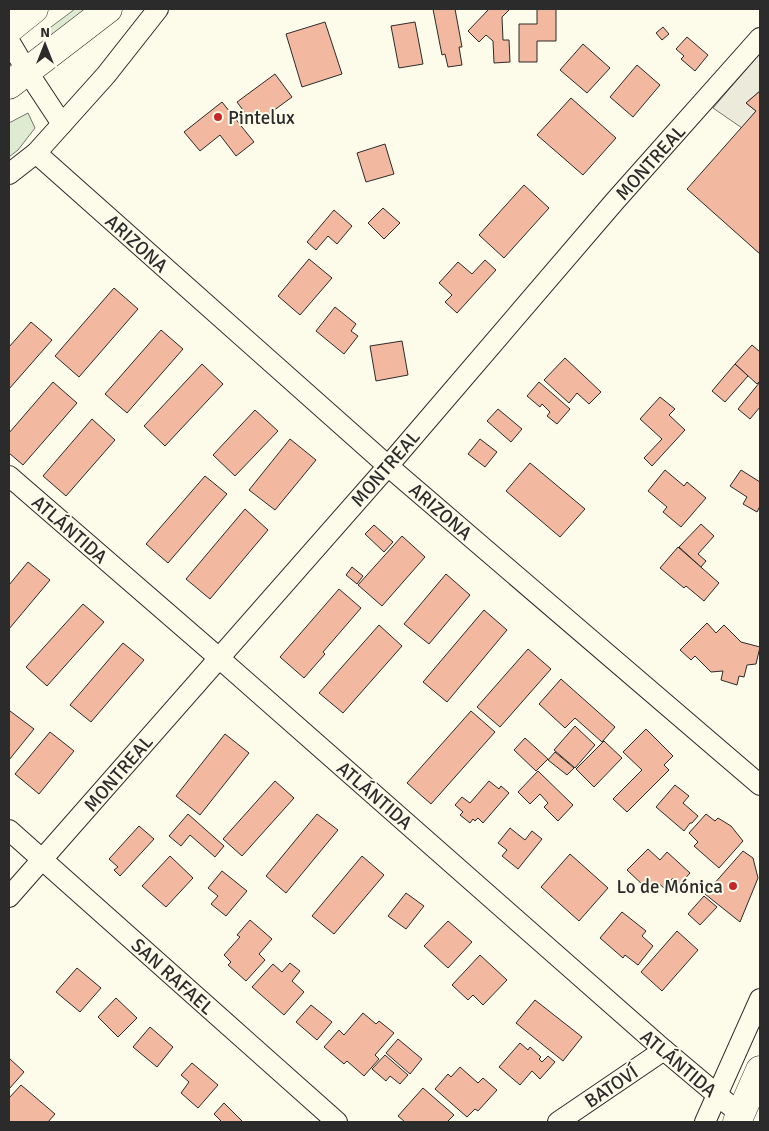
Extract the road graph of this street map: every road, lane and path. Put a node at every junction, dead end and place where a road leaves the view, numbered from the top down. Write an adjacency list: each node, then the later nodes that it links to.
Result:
1 (34, 9): 4 (main road)
2 (108, 9): 7 (main road)
3 (158, 9): 8 (street)
4 (9, 29)
5 (760, 38): 11 (street, MONTREAL)
6 (9, 42): 7 (street)
7 (18, 78): 8 (street)
8 (62, 124): 9 (street)
9 (36, 153): 10 (street); 11 (street, ARIZONA)
10 (9, 174)
11 (388, 466): 13 (street, MONTREAL); 14 (street, ARIZONA)
12 (9, 476): 13 (street, ATLÁNTIDA)
13 (219, 658): 16 (street, MONTREAL); 19 (street, ATLÁNTIDA)
14 (760, 785)
15 (9, 830): 16 (street, SAN RAFAEL)
16 (42, 859): 17 (street, MONTREAL); 23 (street, SAN RAFAEL)
17 (9, 897)
18 (760, 999): 21 (street)
19 (664, 1050): 21 (street, ATLÁNTIDA); 24 (street, BATOVÍ)
20 (760, 1070): 22 (main road)
21 (717, 1095): 22 (street, ATLÁNTIDA); 25 (street)
22 (739, 1118)
23 (337, 1122)
24 (558, 1122)
25 (705, 1122)

